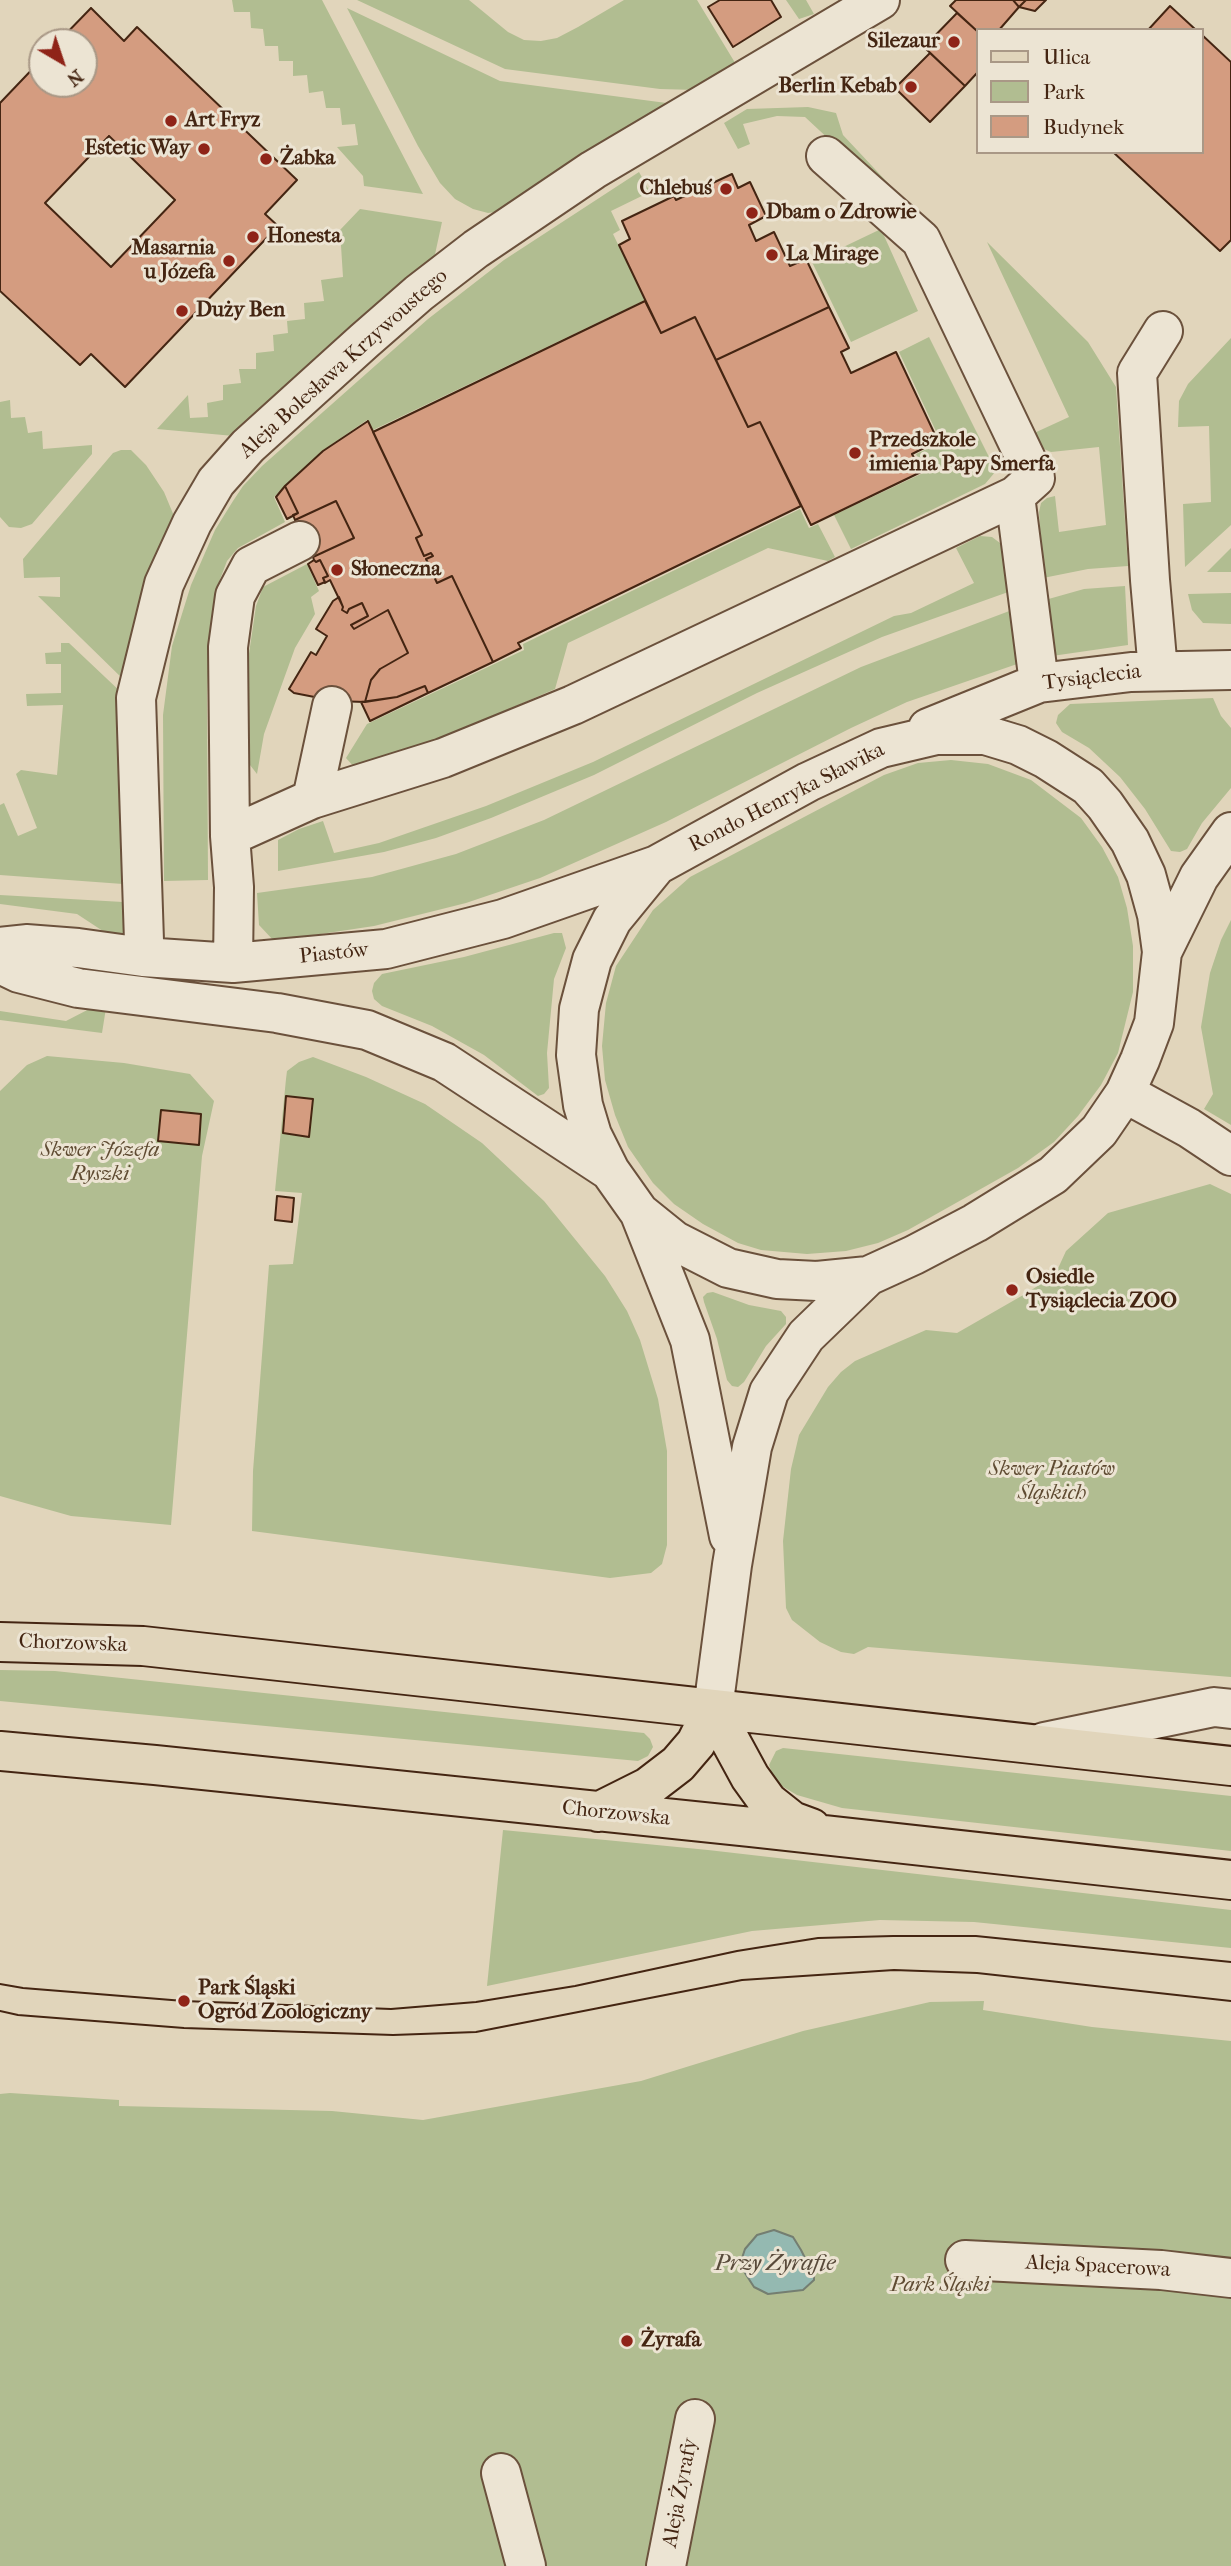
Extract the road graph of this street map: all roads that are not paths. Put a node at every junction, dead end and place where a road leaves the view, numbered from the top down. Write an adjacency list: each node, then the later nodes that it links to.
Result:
1 (880, 0): 15 (street, Aleja Bolesława Krzywoustego)
2 (826, 156): 4 (street)
3 (1163, 331): 7 (street)
4 (1015, 496): 8 (street); 11 (street)
5 (300, 541): 13 (street)
6 (1231, 670): 7 (street, Tysiąclecia)
7 (1158, 671): 8 (street, Tysiąclecia)
8 (1039, 683): 10 (street, Tysiąclecia)
9 (332, 706): 11 (street)
10 (881, 747): 14 (street, Rondo Henryka Sławika); 17 (street, Rondo Henryka Sławika)
11 (312, 799): 13 (street)
12 (1231, 832): 17 (street)
13 (230, 836): 18 (street)
14 (657, 865): 18 (street, Piastów); 22 (street, Rondo Henryka Sławika)
15 (144, 941)
16 (0, 947): 18 (street, Piastów)
17 (1162, 952): 20 (street, Rondo Henryka Sławika)
18 (233, 963)
19 (0, 964): 22 (street)
20 (1125, 1093): 21 (street); 24 (street, Rondo Henryka Sławika)
21 (1231, 1156)
22 (610, 1171): 23 (street, Rondo Henryka Sławika)
23 (639, 1212): 24 (street, Rondo Henryka Sławika); 25 (street)
24 (868, 1276): 25 (street)
25 (734, 1555): 27 (street)
26 (0, 1642): 27 (main road, Chorzowska)
27 (713, 1709): 29 (main road, Chorzowska); 32 (main road); 33 (main road)
28 (1231, 1709): 29 (street)
29 (1033, 1744): 31 (main road, Chorzowska)
30 (0, 1751): 32 (main road, Chorzowska)
31 (1231, 1766)
32 (598, 1812): 33 (main road, Chorzowska)
33 (831, 1837): 34 (main road, Chorzowska)
34 (1231, 1880)
35 (965, 2260): 36 (street, Aleja Spacerowa)
36 (1231, 2278)
37 (695, 2419): 40 (street, Aleja Żyrafy)
38 (502, 2473): 39 (street)
39 (526, 2566)
40 (666, 2566)

